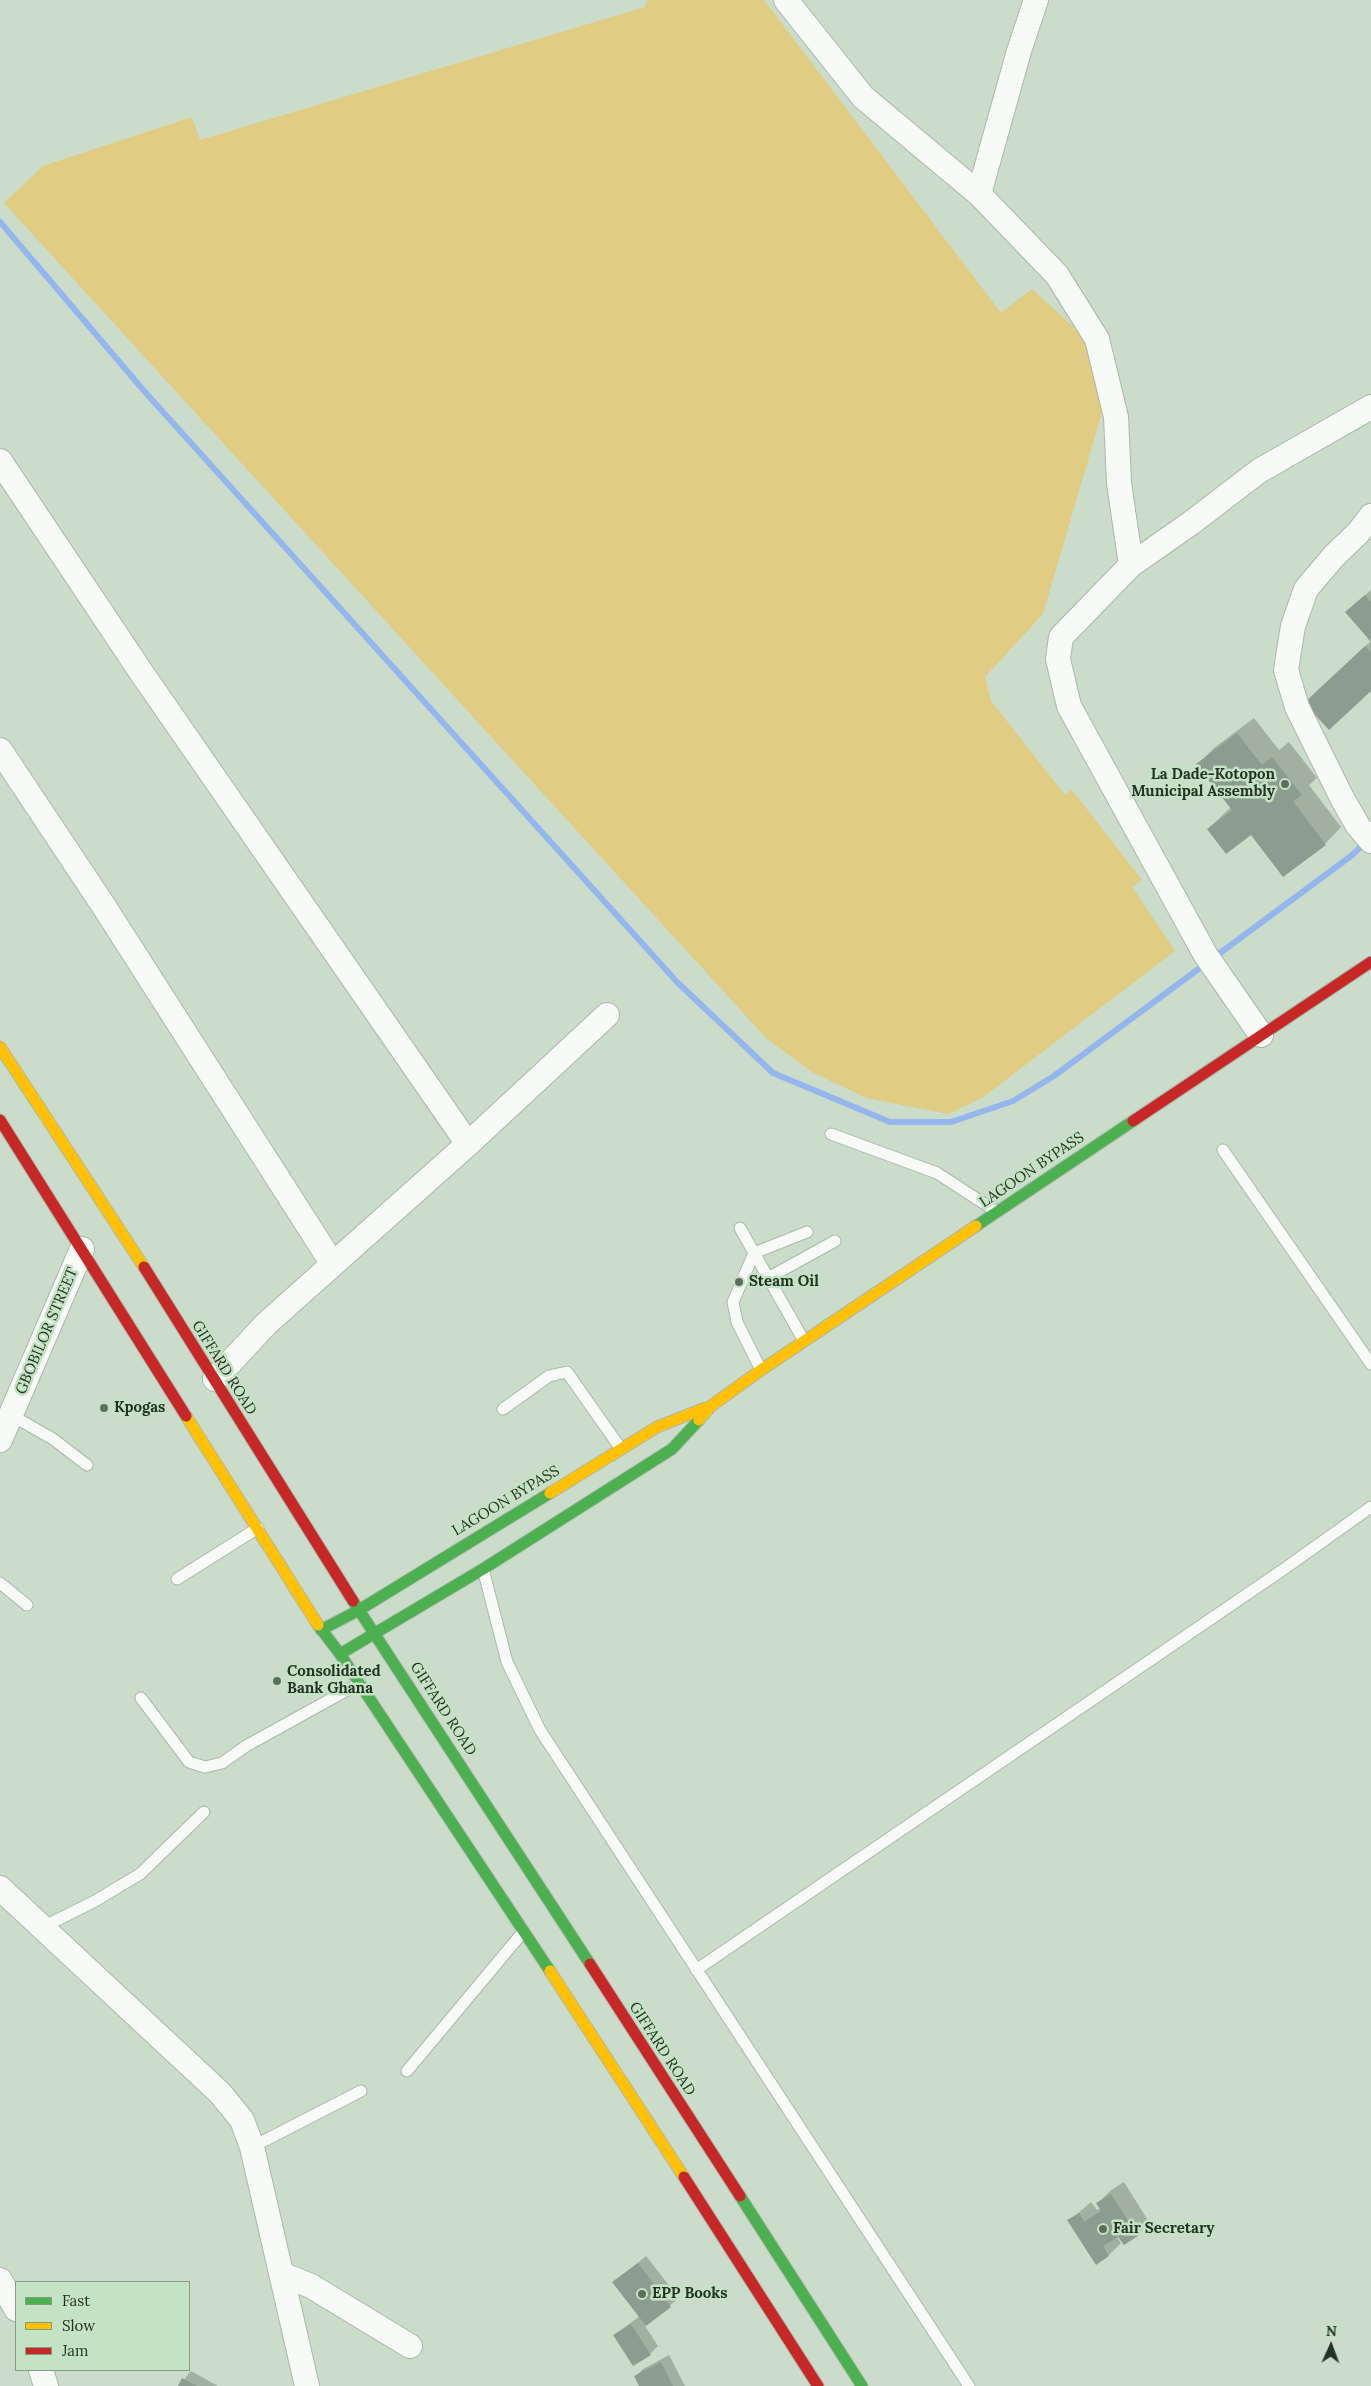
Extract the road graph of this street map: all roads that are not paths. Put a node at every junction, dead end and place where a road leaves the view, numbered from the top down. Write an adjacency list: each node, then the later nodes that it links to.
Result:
1 (786, 0): 3 (street)
2 (1036, 0): 3 (street)
3 (979, 194): 7 (street)
4 (1371, 407): 7 (street)
5 (0, 461): 16 (street)
6 (1371, 516): 9 (street)
7 (1131, 565): 12 (street)
8 (0, 750): 24 (street)
9 (1364, 834)
10 (1371, 962): 12 (main road, LAGOON BYPASS)
11 (607, 1015): 16 (street)
12 (1261, 1035): 18 (main road, LAGOON BYPASS)
13 (0, 1047): 29 (main road, GIFFARD ROAD)
14 (0, 1120): 22 (main road)
15 (831, 1134): 18 (lane)
16 (468, 1144): 24 (street)
17 (1222, 1150): 27 (lane)
18 (997, 1212): 26 (main road, LAGOON BYPASS)
19 (740, 1228): 23 (lane)
20 (807, 1232): 23 (lane)
21 (834, 1241): 25 (lane)
22 (82, 1249): 32 (street, GBOBILOR STREET); 37 (main road)
23 (754, 1253): 25 (lane); 28 (lane)
24 (332, 1263): 29 (street)
25 (768, 1278): 26 (lane)
26 (804, 1341): 28 (main road, LAGOON BYPASS)
27 (1371, 1364)
28 (761, 1370): 30 (main road, LAGOON BYPASS)
29 (215, 1380): 42 (main road, GIFFARD ROAD)
30 (711, 1406): 34 (main road, LAGOON BYPASS); 38 (main road, LAGOON BYPASS)
31 (503, 1409): 34 (lane)
32 (11, 1415): 33 (street, GBOBILOR STREET); 35 (lane)
33 (0, 1440)
34 (621, 1449): 42 (main road, LAGOON BYPASS)
35 (88, 1465)
36 (1371, 1508): 52 (lane)
37 (258, 1528): 39 (lane); 43 (main road)
38 (484, 1569): 44 (main road, LAGOON BYPASS); 52 (lane)
39 (177, 1579)
40 (0, 1583): 41 (lane)
41 (27, 1605)
42 (359, 1610): 43 (main road, LAGOON BYPASS); 44 (main road, GIFFARD ROAD)
43 (321, 1630): 45 (main road)
44 (376, 1634): 45 (main road, LAGOON BYPASS); 64 (main road, GIFFARD ROAD)
45 (340, 1654): 46 (main road)
46 (360, 1683): 47 (lane); 51 (main road)
47 (141, 1698)
48 (204, 1812): 50 (lane)
49 (0, 1888): 50 (street)
50 (41, 1928): 55 (street)
51 (524, 1932): 53 (lane); 63 (main road)
52 (696, 1970): 65 (lane)
53 (407, 2071)
54 (361, 2092): 55 (lane)
55 (252, 2146): 56 (street)
56 (281, 2274): 59 (street); 62 (street)
57 (0, 2280): 58 (street)
58 (15, 2307)
59 (410, 2346)
60 (42, 2371): 61 (street)
61 (46, 2386)
62 (307, 2386)
63 (818, 2386)
64 (862, 2386)
65 (969, 2386)

